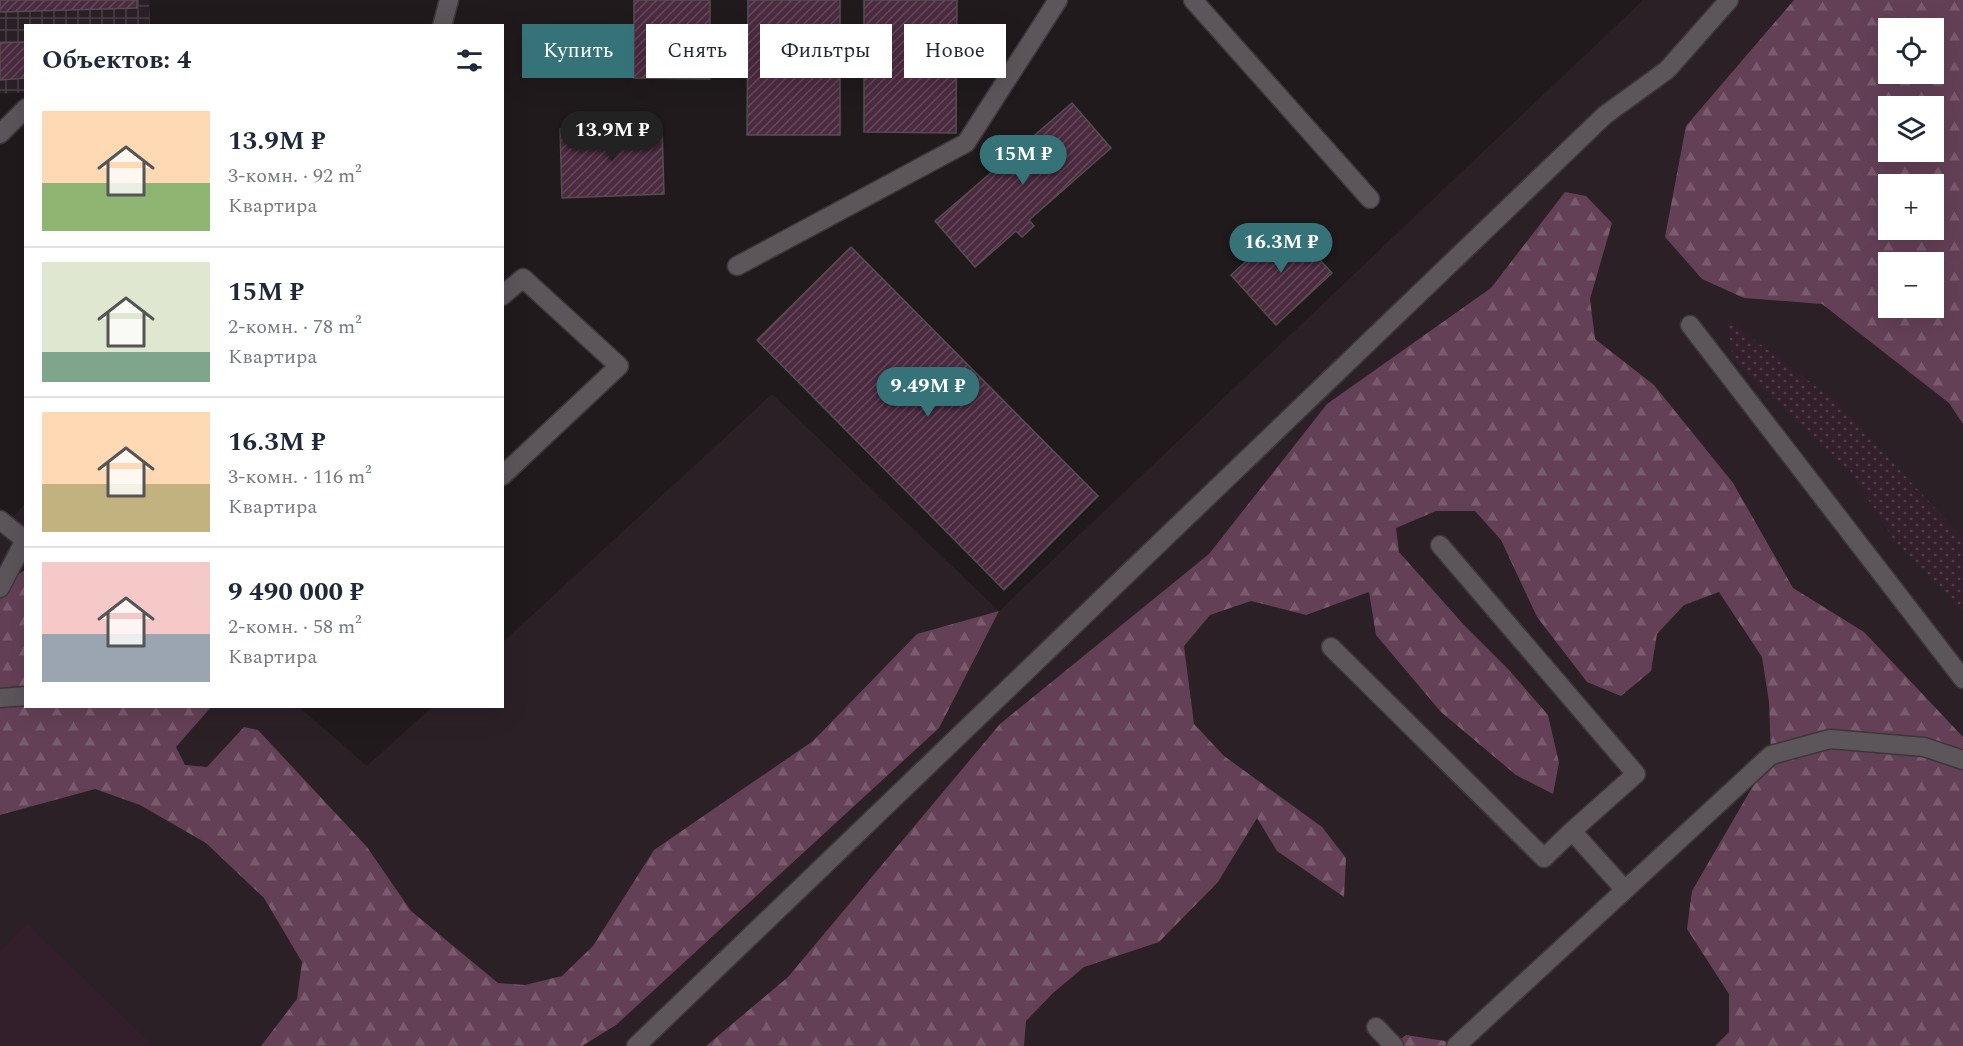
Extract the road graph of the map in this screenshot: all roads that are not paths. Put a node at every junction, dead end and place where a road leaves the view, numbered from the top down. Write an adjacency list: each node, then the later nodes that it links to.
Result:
1 (449, 0): 5 (lane)
2 (1058, 0): 9 (lane)
3 (1193, 0): 8 (lane)
4 (1729, 0): 26 (lane)
5 (443, 24)
6 (24, 110): 7 (lane)
7 (0, 134)
8 (1370, 199)
9 (737, 266)
10 (504, 294): 12 (lane)
11 (1690, 325): 19 (lane)
12 (504, 474)
13 (0, 520): 14 (lane)
14 (24, 539)
15 (24, 542): 17 (lane)
16 (1440, 545): 23 (lane)
17 (0, 588)
18 (1331, 647): 23 (lane)
19 (1963, 679)
20 (24, 696): 21 (lane)
21 (0, 698)
22 (1963, 760): 24 (lane)
23 (1572, 831): 24 (lane)
24 (1625, 890): 28 (lane)
25 (1376, 1027): 27 (lane)
26 (636, 1046)
27 (1394, 1046)
28 (1456, 1046)

